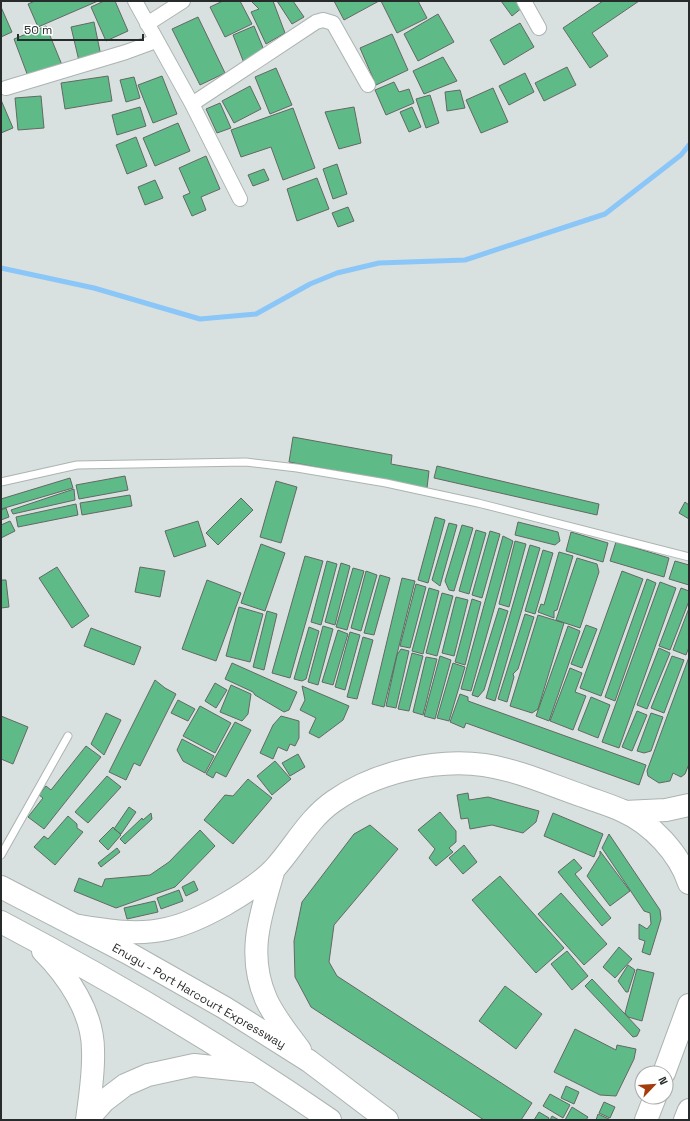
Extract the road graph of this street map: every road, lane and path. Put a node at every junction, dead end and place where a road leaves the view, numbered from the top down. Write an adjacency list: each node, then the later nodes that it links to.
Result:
1 (135, 1): 4 (street)
2 (183, 1): 4 (street)
3 (524, 1): 5 (street)
4 (147, 24): 6 (street)
5 (539, 28)
6 (156, 41): 8 (street); 9 (street)
7 (368, 85): 9 (street)
8 (6, 88)
9 (192, 104): 10 (street)
10 (240, 199)
11 (1, 482): 12 (lane)
12 (689, 557)
13 (68, 736): 16 (lane)
14 (689, 805): 15 (main road)
15 (624, 812): 17 (main road); 18 (main road)
16 (1, 855)
17 (274, 869): 21 (main road); 24 (main road)
18 (689, 883)
19 (1, 887): 21 (main road, Enugu - Port Harcourt Expressway)
20 (1, 922): 22 (main road)
21 (74, 925): 24 (main road, Enugu - Port Harcourt Expressway)
22 (28, 936): 26 (main road); 26 (main road)
23 (689, 1005): 25 (main road)
24 (309, 1061): 30 (main road, Enugu - Port Harcourt Expressway)
25 (667, 1065)
26 (260, 1072): 29 (main road)
27 (652, 1105): 31 (main road)
28 (689, 1110): 32 (main road)
29 (330, 1120)
30 (387, 1120)
31 (646, 1120)
32 (685, 1120)

